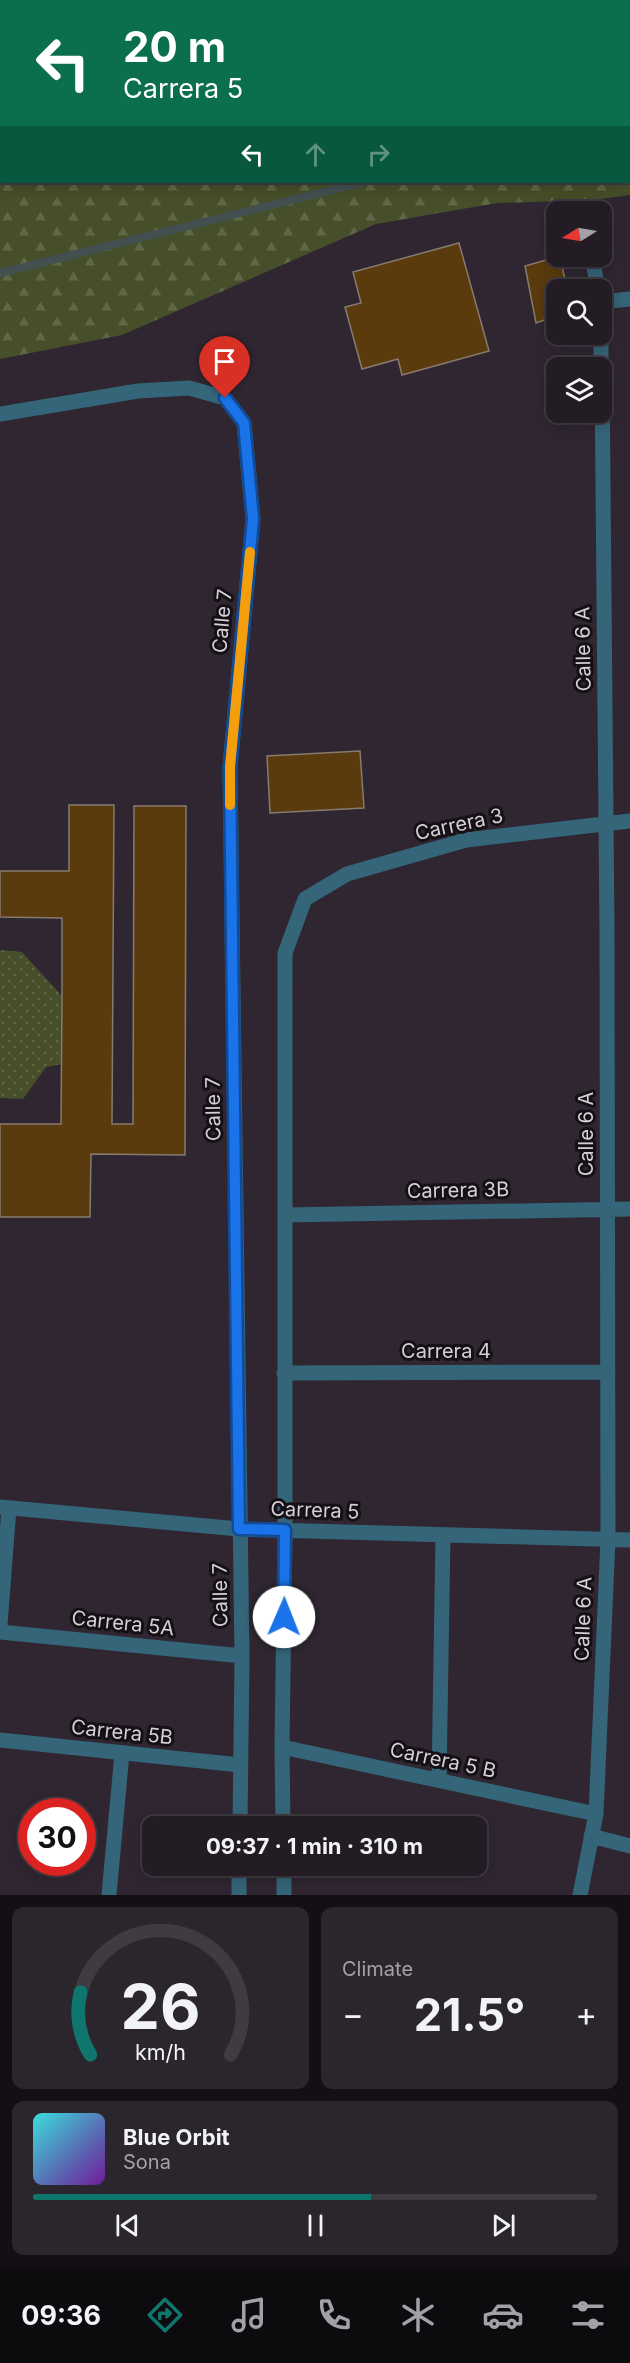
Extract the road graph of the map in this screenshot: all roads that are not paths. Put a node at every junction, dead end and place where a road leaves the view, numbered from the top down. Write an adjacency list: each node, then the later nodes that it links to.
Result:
1 (630, 299): 2 (street)
2 (612, 301)
3 (0, 414): 13 (street, Calle 7)
4 (602, 423): 6 (street, Calle 6 A)
5 (630, 820): 6 (street, Carrera 3)
6 (606, 823): 7 (street, Calle 6 A); 9 (street, Carrera 3)
7 (607, 1208): 8 (street, Carrera 3B); 9 (street, Carrera 3B); 10 (street, Calle 6 A)
8 (630, 1209)
9 (286, 1215): 11 (street)
10 (608, 1372): 11 (street, Carrera 4); 16 (street, Calle 6 A)
11 (284, 1373): 14 (street)
12 (5, 1508): 13 (street, Carrera 5); 18 (street)
13 (239, 1529): 14 (street, Carrera 5); 20 (street, Calle 7)
14 (285, 1530): 15 (street, Carrera 5); 22 (street)
15 (443, 1535): 16 (street, Carrera 5); 25 (street)
16 (608, 1539): 17 (street, Carrera 5); 26 (street, Calle 6 A)
17 (630, 1540)
18 (0, 1625)
19 (0, 1632): 20 (street, Carrera 5A)
20 (242, 1656): 24 (street, Calle 7)
21 (0, 1740): 23 (street, Carrera 5B)
22 (282, 1747): 25 (street, Carrera 5 B); 28 (street)
23 (122, 1753): 24 (street, Carrera 5B); 33 (street)
24 (240, 1766): 27 (street, Calle 7)
25 (439, 1780): 26 (street, Carrera 5 B)
26 (596, 1814): 29 (street, Calle 6 A)
27 (240, 1816)
28 (283, 1816)
29 (591, 1836): 30 (street); 36 (street, Calle 6 A)
30 (630, 1846)
31 (239, 1876): 34 (street)
32 (284, 1876): 35 (street)
33 (109, 1895)
34 (239, 1895)
35 (284, 1895)
36 (580, 1895)

